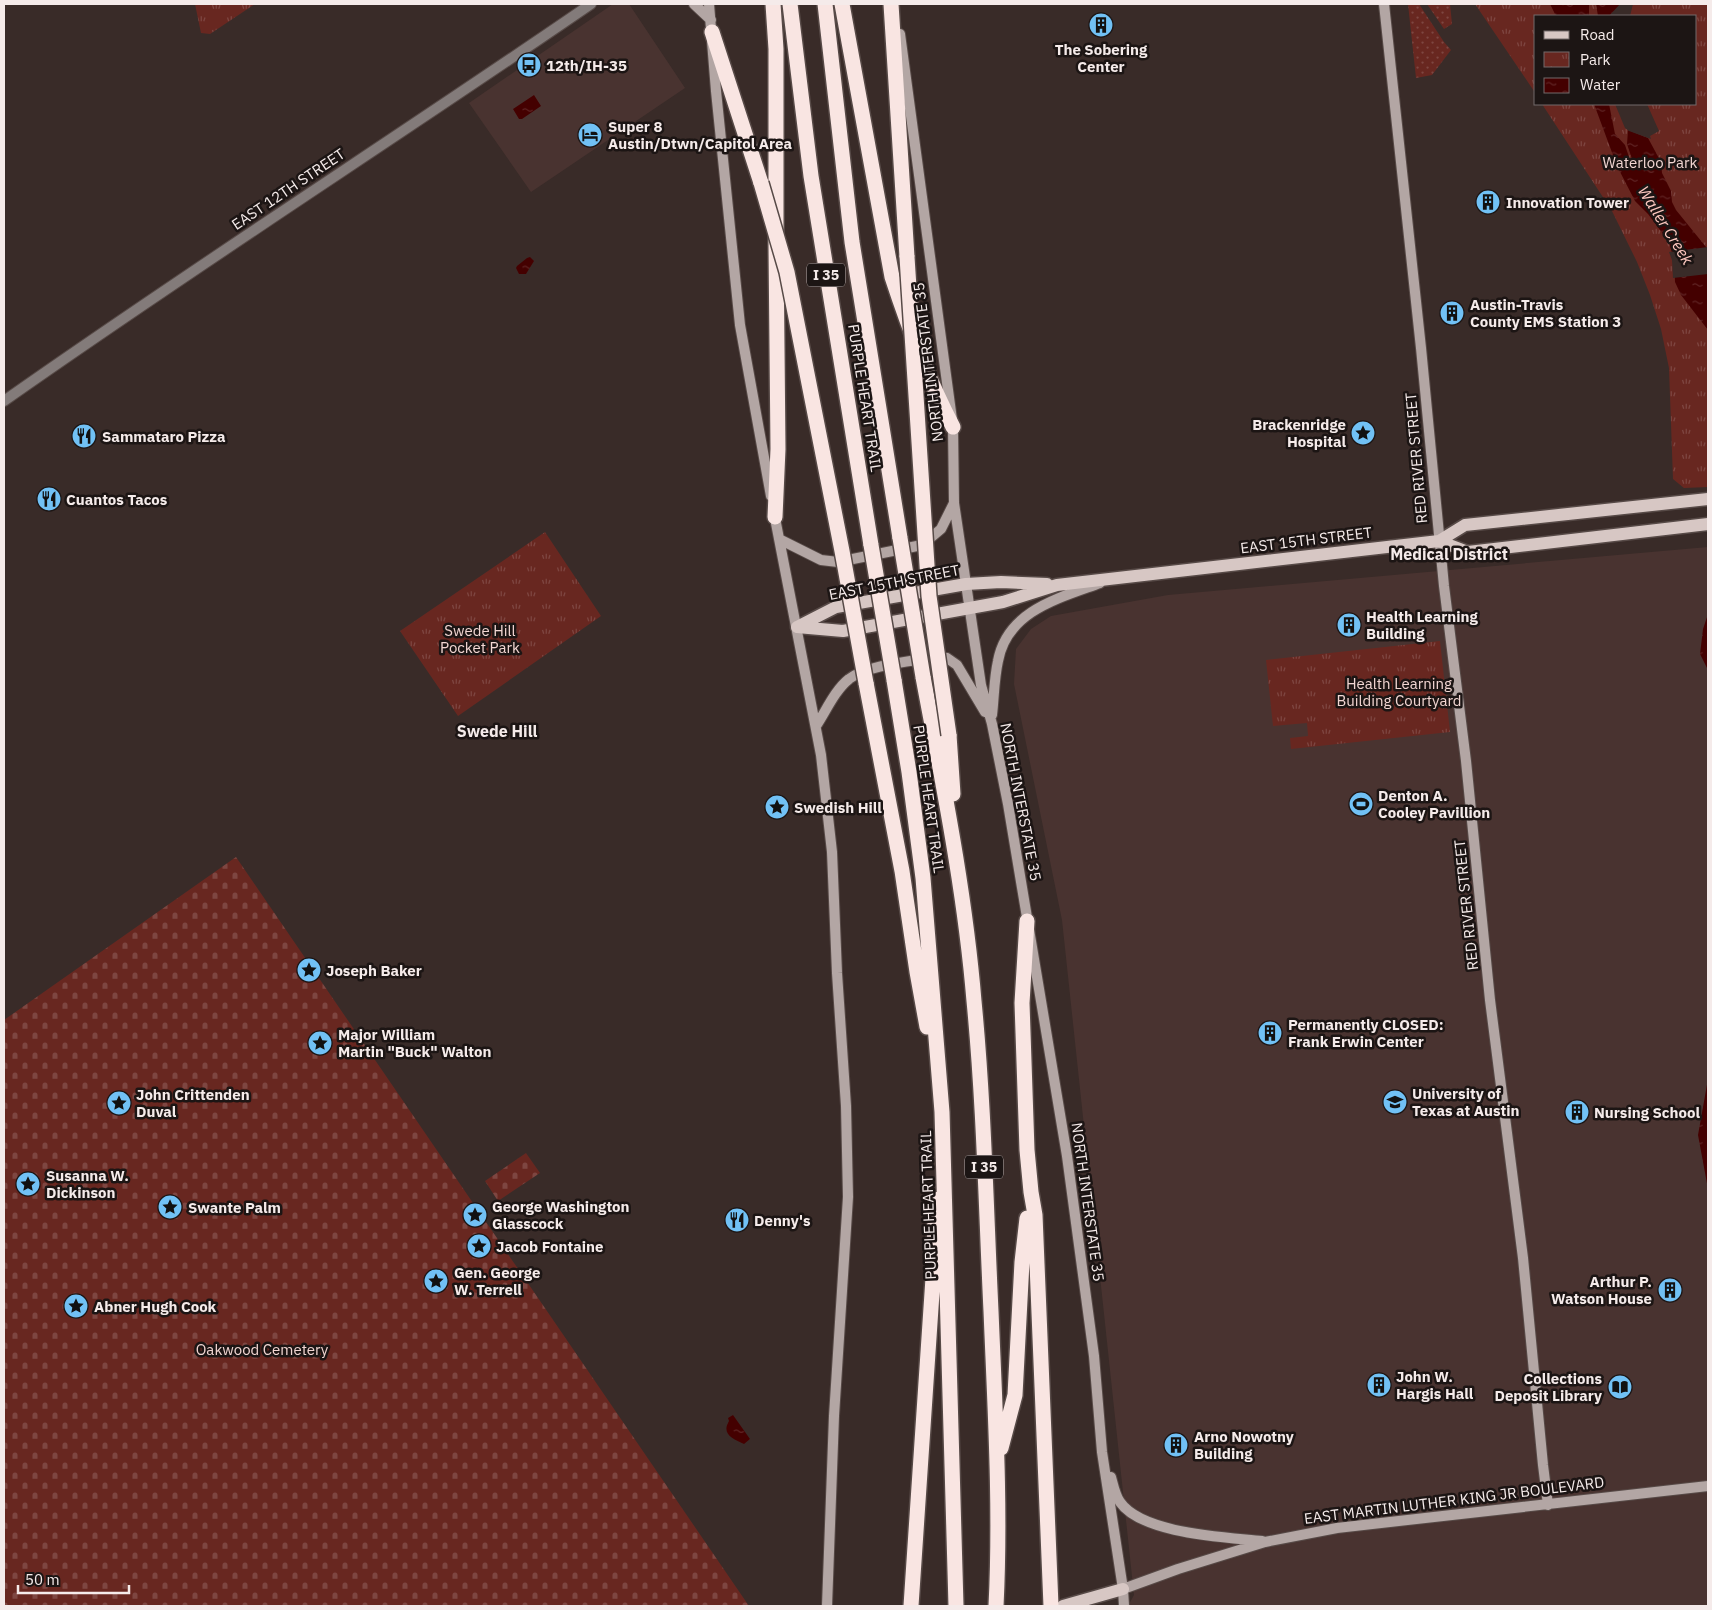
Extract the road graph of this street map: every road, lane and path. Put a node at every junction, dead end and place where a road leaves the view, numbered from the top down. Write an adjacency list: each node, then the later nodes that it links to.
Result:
1 (591, 4): 12 (street, EAST 12TH STREET)
2 (694, 4): 11 (main road)
3 (709, 4): 11 (main road)
4 (773, 4): 16 (highway)
5 (790, 4): 29 (highway, PURPLE HEART TRAIL / I 35, bridge)
6 (825, 4): 27 (highway, PURPLE HEART TRAIL / I 35, bridge)
7 (842, 4): 13 (highway)
8 (891, 4): 27 (highway, bridge)
9 (895, 4): 13 (main road, NORTH INTERSTATE 35)
10 (1384, 4): 19 (main road, RED RIVER STREET)
11 (712, 26): 16 (main road); 29 (highway, bridge)
12 (4, 401)
13 (953, 427): 15 (main road, NORTH INTERSTATE 35)
14 (1708, 499): 19 (main road, EAST 15TH STREET)
15 (954, 503): 18 (main road); 21 (main road, NORTH INTERSTATE 35)
16 (775, 517): 18 (main road)
17 (1708, 524): 19 (main road, EAST 15TH STREET)
18 (779, 540): 24 (main road)
19 (1439, 541): 20 (main road, EAST 15TH STREET); 35 (main road, RED RIVER STREET)
20 (1118, 577): 22 (main road, EAST 15TH STREET); 25 (main road)
21 (966, 584): 22 (main road, EAST 15TH STREET); 23 (main road, NORTH INTERSTATE 35); 24 (main road, EAST 15TH STREET)
22 (1056, 585): 23 (main road, EAST 15TH STREET)
23 (969, 608): 24 (main road, EAST 15TH STREET); 25 (main road, NORTH INTERSTATE 35)
24 (797, 627): 26 (main road)
25 (992, 724): 26 (main road); 28 (main road, NORTH INTERSTATE 35)
26 (816, 726): 39 (main road)
27 (959, 873): 33 (highway, PURPLE HEART TRAIL / I 35)
28 (1028, 921): 31 (highway); 32 (main road, NORTH INTERSTATE 35)
29 (942, 1112): 30 (highway, PURPLE HEART TRAIL / I 35)
30 (945, 1175): 40 (highway); 41 (highway, PURPLE HEART TRAIL / I 35)
31 (1031, 1192): 33 (highway); 44 (highway)
32 (1102, 1452): 36 (main road); 38 (main road, NORTH INTERSTATE 35)
33 (997, 1461): 37 (highway, PURPLE HEART TRAIL / I 35)
34 (1708, 1486): 35 (main road, EAST MARTIN LUTHER KING JR BOULEVARD)
35 (1548, 1505): 36 (main road, EAST MARTIN LUTHER KING JR BOULEVARD)
36 (1265, 1542): 38 (main road, EAST MARTIN LUTHER KING JR BOULEVARD)
37 (998, 1558): 42 (highway, PURPLE HEART TRAIL / I 35); 43 (highway, PURPLE HEART TRAIL / I 35)
38 (1123, 1589): 45 (main road, EAST MARTIN LUTHER KING JR BOULEVARD); 46 (main road, NORTH INTERSTATE 35)
39 (827, 1606)
40 (911, 1606)
41 (956, 1606)
42 (996, 1606)
43 (1004, 1606)
44 (1051, 1606)
45 (1063, 1606)
46 (1124, 1606)

